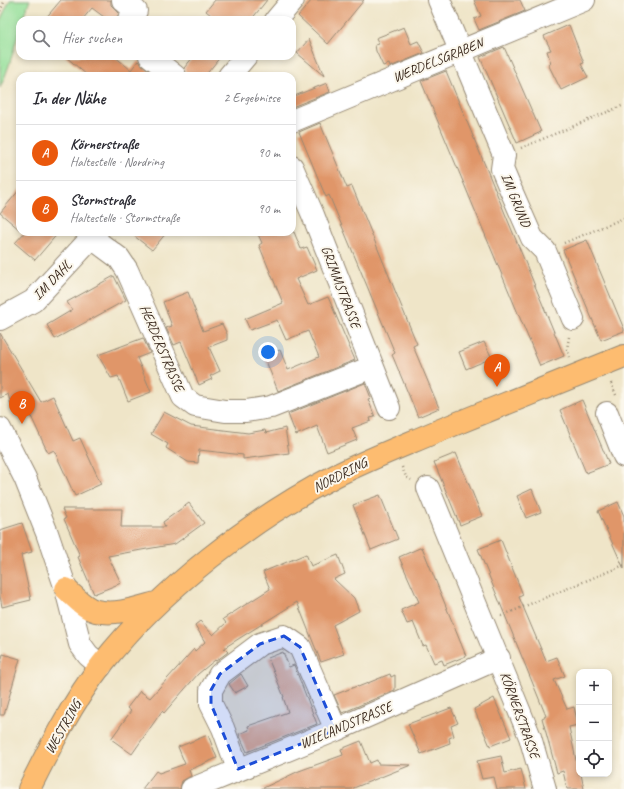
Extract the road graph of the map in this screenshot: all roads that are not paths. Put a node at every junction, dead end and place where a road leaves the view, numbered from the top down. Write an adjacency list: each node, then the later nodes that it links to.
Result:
1 (123, 0): 5 (street)
2 (293, 0): 6 (street)
3 (439, 0): 7 (street, IM GRUND)
4 (584, 0): 7 (street, WERDELSGRABEN)
5 (132, 16)
6 (279, 16)
7 (462, 51): 12 (street, WERDELSGRABEN); 17 (street, IM GRUND)
8 (155, 60): 10 (street)
9 (243, 60): 11 (street)
10 (171, 72)
11 (232, 72)
12 (296, 119)
13 (296, 176): 19 (street, GRIMMSTRASSE)
14 (94, 236): 16 (street, IM DAHL)
15 (96, 236): 19 (street, HERDERSTRASSE)
16 (0, 319)
17 (573, 319)
18 (624, 356): 26 (main road, NORDRING)
19 (372, 367): 20 (street, GRIMMSTRASSE)
20 (389, 408)
21 (607, 413): 23 (street)
22 (0, 429): 25 (street)
23 (624, 456)
24 (428, 488): 27 (street, KÖRNERSTRASSE)
25 (66, 589): 26 (main road); 28 (street)
26 (160, 601): 28 (main road, NORDRING)
27 (499, 658): 29 (street, WIELANDSTRASSE); 33 (street, KÖRNERSTRASSE)
28 (101, 666): 31 (main road, WESTRING)
29 (336, 730): 30 (street, WIELANDSTRASSE); 30 (street)
30 (238, 769): 32 (street, WIELANDSTRASSE)
31 (29, 789)
32 (192, 789)
33 (545, 789)

